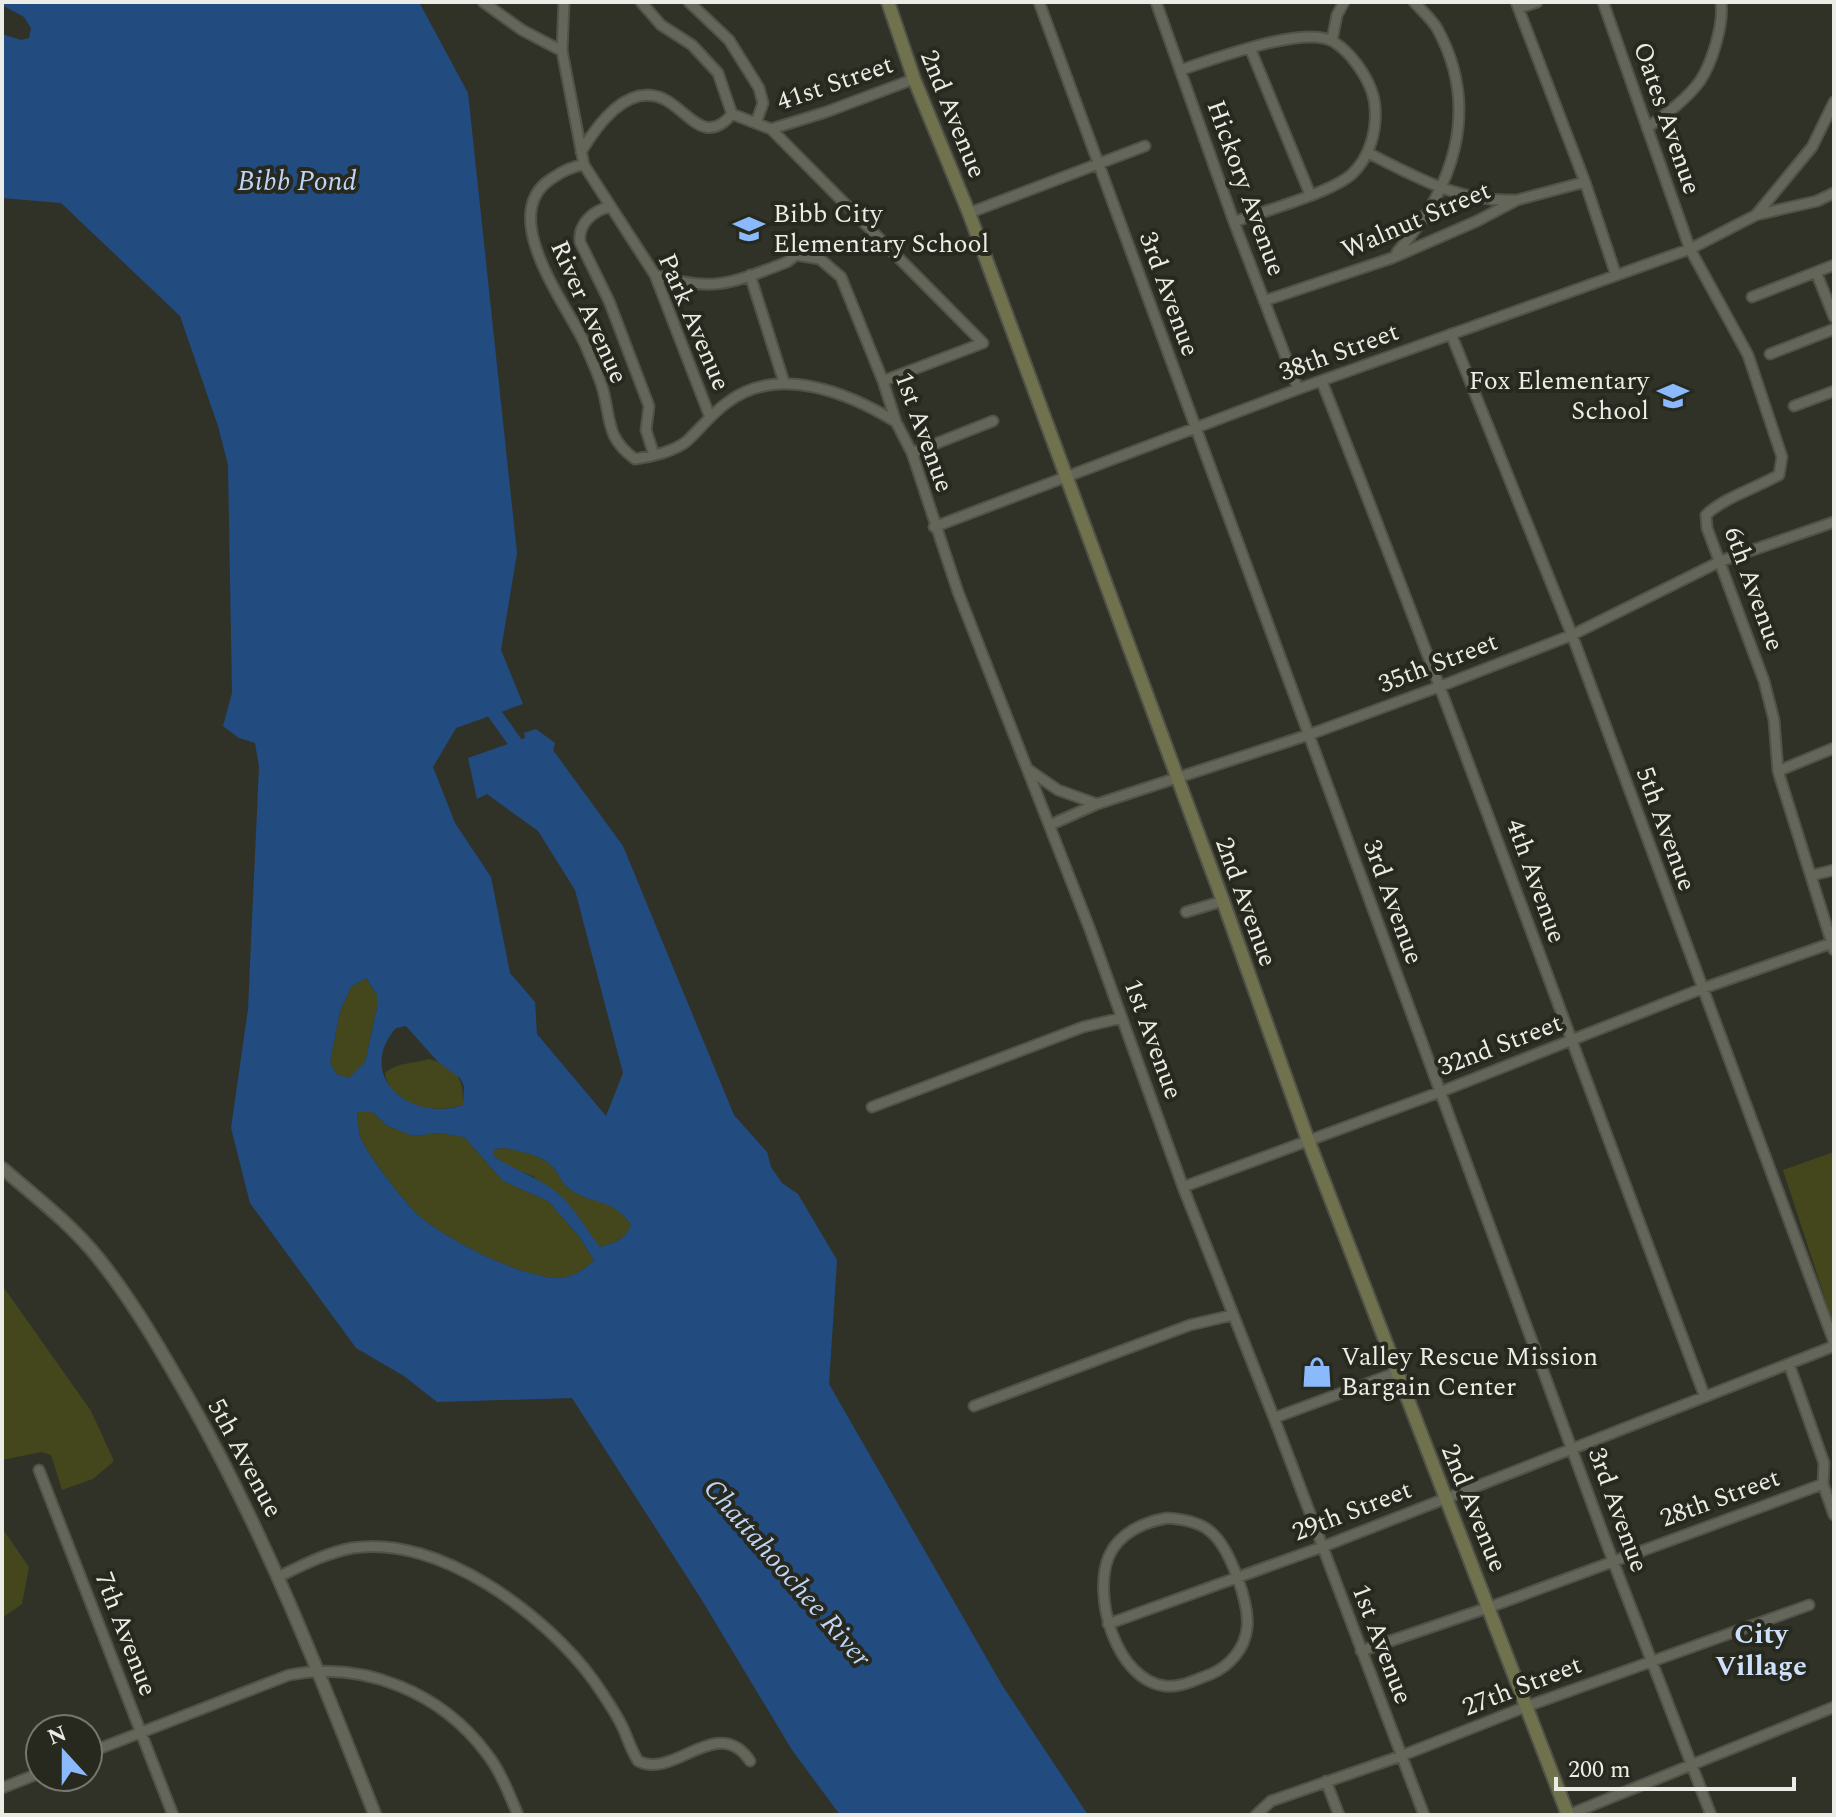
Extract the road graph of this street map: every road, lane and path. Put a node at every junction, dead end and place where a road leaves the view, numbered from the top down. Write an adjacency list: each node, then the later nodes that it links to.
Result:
1 (483, 2): 16 (street)
2 (564, 2): 16 (street, Park Avenue)
3 (641, 2): 20 (street)
4 (689, 2): 21 (street)
5 (888, 2): 18 (main road, 2nd Avenue)
6 (1039, 2): 27 (street, 3rd Avenue)
7 (1156, 2): 17 (street, Hickory Avenue)
8 (1344, 2): 14 (street)
9 (1414, 2): 30 (street)
10 (1537, 2): 13 (street)
11 (1603, 2): 22 (street, Oates Avenue)
12 (1721, 2): 22 (street)
13 (1518, 5): 29 (street)
14 (1332, 40): 15 (street); 26 (street)
15 (1250, 48): 17 (street); 32 (street)
16 (562, 51): 25 (street, Park Avenue)
17 (1180, 70): 37 (street, Hickory Avenue)
18 (914, 79): 23 (street, 41st Street); 35 (main road, 2nd Avenue)
19 (1834, 102): 36 (street)
20 (732, 114): 21 (street); 25 (street)
21 (756, 123): 23 (street)
22 (1647, 128): 38 (street, Oates Avenue)
23 (771, 129): 51 (street)
24 (1145, 146): 27 (street)
25 (581, 152): 28 (street, Park Avenue)
26 (1368, 153): 30 (street); 32 (street)
27 (1098, 163): 35 (street); 60 (street, 3rd Avenue)
28 (584, 165): 34 (street, Park Avenue); 62 (street, River Avenue)
29 (1585, 182): 33 (street, Walnut Street); 44 (street)
30 (1442, 189): 33 (street); 39 (street)
31 (1834, 193): 36 (street)
32 (1310, 194): 37 (street)
33 (1517, 200): 39 (street, Walnut Street)
34 (610, 207): 42 (street, Park Avenue); 62 (street)
35 (969, 213): 63 (main road, 2nd Avenue)
36 (1756, 215): 38 (street, 38th Street)
37 (1234, 222): 46 (street, Hickory Avenue)
38 (1690, 249): 44 (street, 38th Street); 66 (street, 6th Avenue)
39 (1392, 258): 46 (street, Walnut Street)
40 (1834, 265): 41 (street)
41 (1816, 272): 45 (street); 47 (street)
42 (655, 275): 43 (street); 57 (street, Park Avenue)
43 (750, 275): 51 (street, 1st Avenue); 52 (street)
44 (1616, 275): 49 (street, 38th Street)
45 (1752, 297)
46 (1264, 301): 54 (street, Hickory Avenue)
47 (1834, 317)
48 (1834, 329): 50 (street)
49 (1451, 334): 53 (street, 38th Street); 67 (street, 5th Avenue)
50 (1770, 354)
51 (883, 381): 59 (street, 1st Avenue)
52 (784, 382): 57 (street); 59 (street)
53 (1322, 382): 54 (street, 38th Street); 68 (street, 4th Avenue)
54 (1298, 389): 60 (street, 38th Street)
55 (1834, 391): 56 (street)
56 (1794, 406)
57 (710, 417): 62 (street)
58 (993, 421): 61 (street)
59 (896, 422): 61 (street, 1st Avenue)
60 (1194, 428): 63 (street, 38th Street); 69 (street, 3rd Avenue)
61 (912, 453): 65 (street, 1st Avenue)
62 (654, 455)
63 (1065, 477): 65 (street, 38th Street); 73 (main road, 2nd Avenue)
64 (1834, 522): 66 (street, 35th Street)
65 (934, 527): 71 (street, 1st Avenue)
66 (1721, 561): 67 (street, 35th Street); 72 (street, 6th Avenue)
67 (1572, 635): 68 (street, 35th Street); 81 (street, 5th Avenue)
68 (1441, 686): 69 (street, 35th Street); 83 (street, 4th Avenue)
69 (1308, 735): 73 (street, 35th Street); 84 (street, 3rd Avenue)
70 (1834, 748): 72 (street)
71 (1026, 768): 74 (street); 75 (street, 1st Avenue)
72 (1778, 771): 77 (street, 6th Avenue)
73 (1177, 779): 74 (street, 35th Street); 78 (main road, 2nd Avenue)
74 (1097, 804): 75 (street, 35th Street)
75 (1050, 825): 82 (street, 1st Avenue)
76 (1834, 870): 77 (street)
77 (1813, 875): 80 (street, 6th Avenue)
78 (1223, 901): 79 (street); 86 (main road, 2nd Avenue)
79 (1186, 912)
80 (1833, 946): 81 (street, 32nd Street)
81 (1701, 989): 83 (street, 32nd Street); 90 (street, 5th Avenue)
82 (1121, 1018): 85 (street); 88 (street, 1st Avenue)
83 (1571, 1041): 84 (street, 32nd Street); 93 (street, 4th Avenue)
84 (1440, 1092): 86 (street, 32nd Street); 96 (street, 3rd Avenue)
85 (872, 1107)
86 (1308, 1140): 88 (street, 32nd Street); 92 (main road, 2nd Avenue)
87 (2, 1168): 103 (street, 5th Avenue)
88 (1183, 1187): 89 (street, 1st Avenue)
89 (1233, 1315): 94 (street); 95 (street, 1st Avenue)
90 (1834, 1344): 91 (street, 29th Street)
91 (1789, 1364): 93 (street, 29th Street); 98 (street)
92 (1398, 1372): 95 (street); 99 (main road, 2nd Avenue)
93 (1705, 1397): 96 (street, 29th Street)
94 (974, 1406)
95 (1274, 1418): 101 (street, 1st Avenue)
96 (1572, 1448): 99 (street, 29th Street); 102 (street, 3rd Avenue)
97 (39, 1470): 113 (street, 7th Avenue)
98 (1823, 1484): 100 (street); 102 (street, 28th Street)
99 (1446, 1499): 101 (street, 29th Street); 106 (main road, 2nd Avenue)
100 (1834, 1515)
101 (1322, 1547): 104 (street, 29th Street); 108 (street, 1st Avenue)
102 (1613, 1561): 106 (street, 28th Street); 109 (street, 3rd Avenue)
103 (278, 1577): 110 (street, 5th Avenue); 116 (street)
104 (1236, 1578): 107 (street, 29th Street); 107 (street); 107 (street)
105 (1809, 1605): 109 (street, 27th Street)
106 (1490, 1607): 108 (street, 28th Street); 111 (main road, 2nd Avenue)
107 (1108, 1624)
108 (1361, 1651): 115 (street, 1st Avenue)
109 (1652, 1660): 111 (street, 27th Street); 117 (street, 3rd Avenue)
110 (318, 1670): 113 (street); 122 (street, 5th Avenue); 123 (street)
111 (1525, 1707): 115 (street, 27th Street); 127 (main road, 2nd Avenue)
112 (1834, 1707): 117 (street)
113 (141, 1733): 114 (street); 121 (street, 7th Avenue)
114 (104, 1747)
115 (1401, 1756): 119 (street, 27th Street); 126 (street, 1st Avenue)
116 (750, 1761)
117 (1693, 1766): 127 (street); 128 (street, 3rd Avenue)
118 (24, 1779): 120 (street)
119 (1326, 1781): 124 (street, 27th Street); 125 (street)
120 (2, 1788)
121 (173, 1815)
122 (375, 1815)
123 (518, 1815)
124 (1256, 1815)
125 (1339, 1815)
126 (1424, 1815)
127 (1568, 1815)
128 (1711, 1815)

